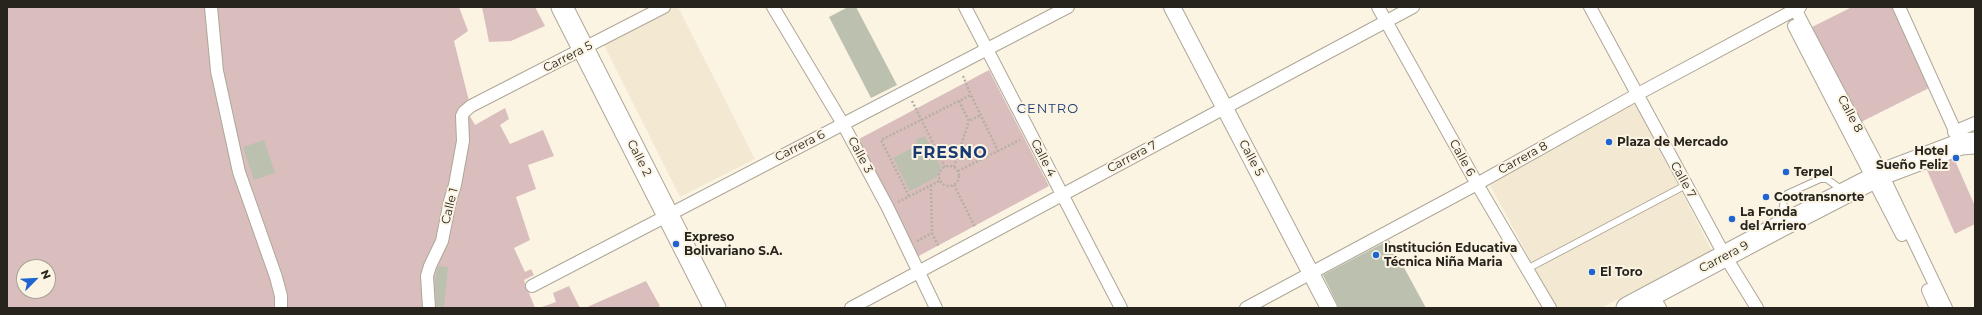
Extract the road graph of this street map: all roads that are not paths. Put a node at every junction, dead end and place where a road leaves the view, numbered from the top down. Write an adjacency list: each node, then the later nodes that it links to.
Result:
1 (211, 7): 33 (street)
2 (562, 7): 15 (highway, Calle 2)
3 (664, 7): 15 (street, Carrera 5)
4 (773, 7): 20 (street, Calle 3)
5 (965, 7): 14 (street, Calle 4)
6 (1068, 7): 14 (street, Carrera 6)
7 (1172, 7): 18 (street, Calle 5)
8 (1378, 7): 13 (street, Calle 6)
9 (1413, 7): 13 (street, Carrera 7)
10 (1590, 7): 16 (street, Calle 7)
11 (1899, 7): 21 (street)
12 (1794, 9): 16 (street, Carrera 8); 22 (street, Calle 8)
13 (1386, 22): 18 (street, Carrera 7); 23 (street, Calle 6)
14 (987, 49): 20 (street, Carrera 6); 25 (street, Calle 4)
15 (583, 50): 17 (street, Carrera 5); 26 (highway, Calle 2)
16 (1636, 95): 23 (street, Carrera 8); 24 (street, Calle 7)
17 (471, 106): 34 (street, Calle 1)
18 (1225, 108): 25 (street, Carrera 7); 30 (street, Calle 5)
19 (1975, 123): 21 (street)
20 (844, 124): 26 (street, Carrera 6); 29 (street, Calle 3)
21 (1964, 140): 22 (highway, Carrera 9)
22 (1878, 176): 27 (highway, Carrera 9); 44 (street, Calle 8); 45 (street, Calle 8)
23 (1477, 184): 28 (street, Calle 6); 30 (street, Carrera 8)
24 (1686, 185): 27 (street, Calle 7); 28 (lane)
25 (1062, 195): 29 (street, Carrera 7); 38 (street, Calle 4)
26 (668, 215): 31 (street, Carrera 6); 35 (highway, Calle 2)
27 (1725, 256): 32 (highway, Carrera 9); 43 (street, Calle 7)
28 (1527, 269): 41 (street, Calle 6)
29 (917, 273): 36 (street, Carrera 7); 37 (street, Calle 3)
30 (1311, 273): 39 (street, Carrera 8); 40 (street, Calle 5)
31 (532, 286)
32 (1656, 302): 42 (highway, Carrera 9)
33 (281, 308)
34 (429, 308)
35 (715, 308)
36 (852, 308)
37 (936, 308)
38 (1121, 308)
39 (1246, 308)
40 (1329, 308)
41 (1550, 308)
42 (1627, 308)
43 (1757, 308)
44 (1936, 308)
45 (1946, 308)

